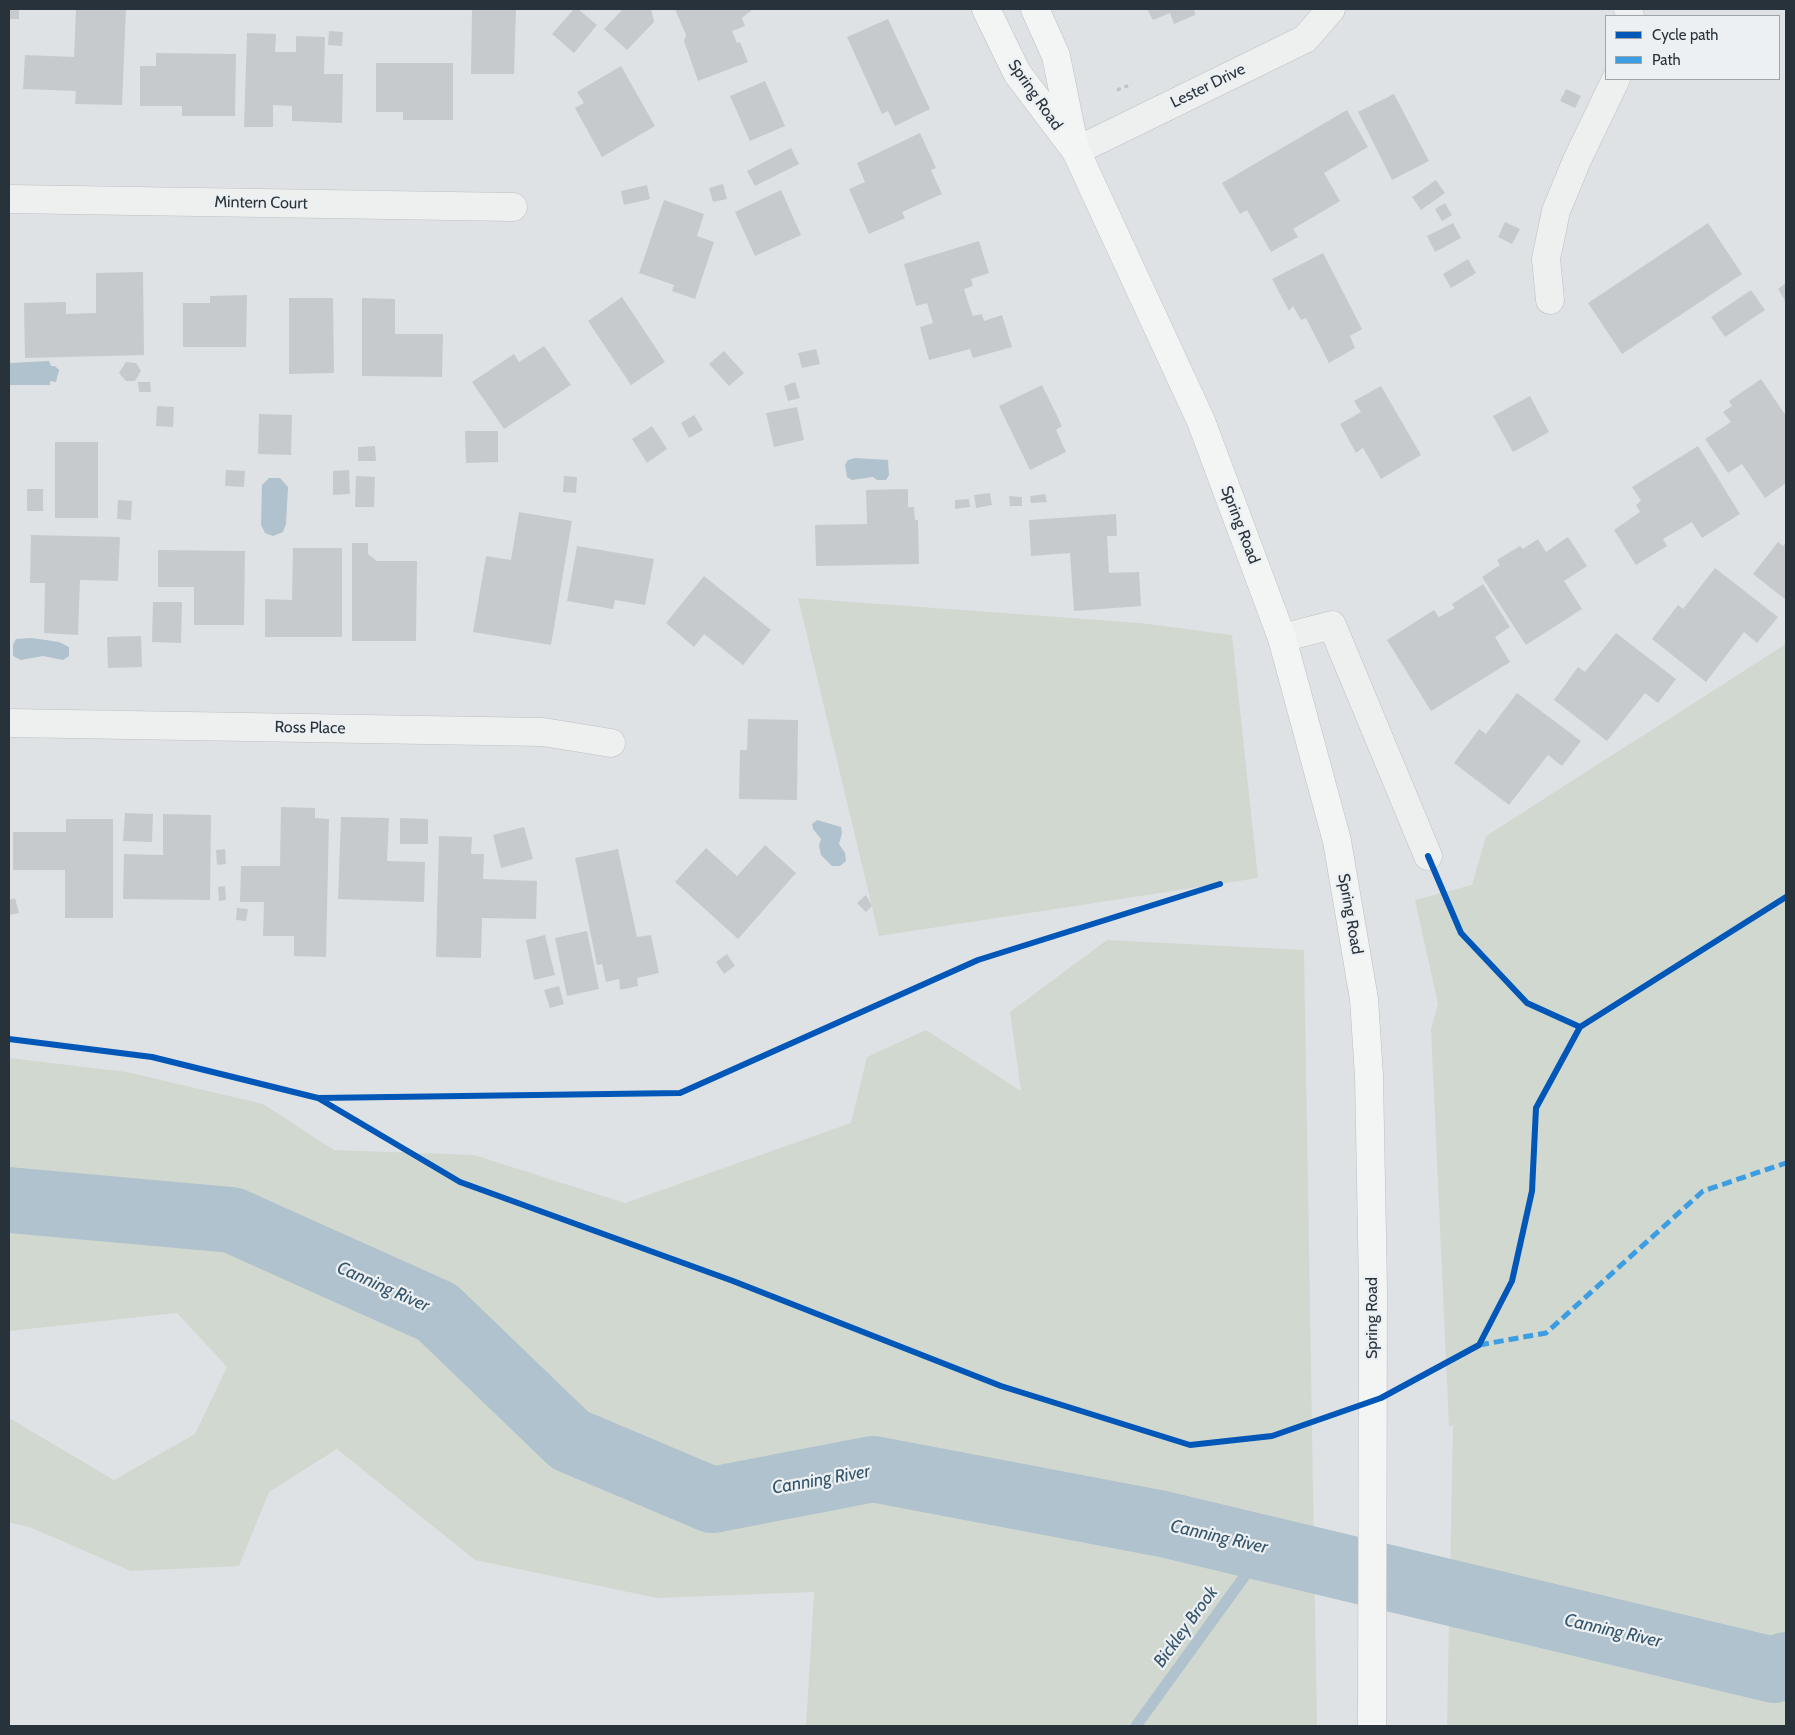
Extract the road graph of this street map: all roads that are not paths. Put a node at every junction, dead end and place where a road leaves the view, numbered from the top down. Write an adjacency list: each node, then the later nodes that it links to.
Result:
1 (986, 9): 5 (main road, Spring Road)
2 (1035, 9): 5 (main road, Spring Road)
3 (1331, 9): 5 (street, Lester Drive)
4 (1616, 80): 8 (street)
5 (1076, 151): 9 (main road, Spring Road)
6 (9, 199): 7 (street, Mintern Court)
7 (513, 207)
8 (1550, 300)
9 (1282, 638): 12 (street); 13 (main road, Spring Road)
10 (9, 723): 11 (street, Ross Place)
11 (611, 743)
12 (1428, 856)
13 (1372, 1726)

